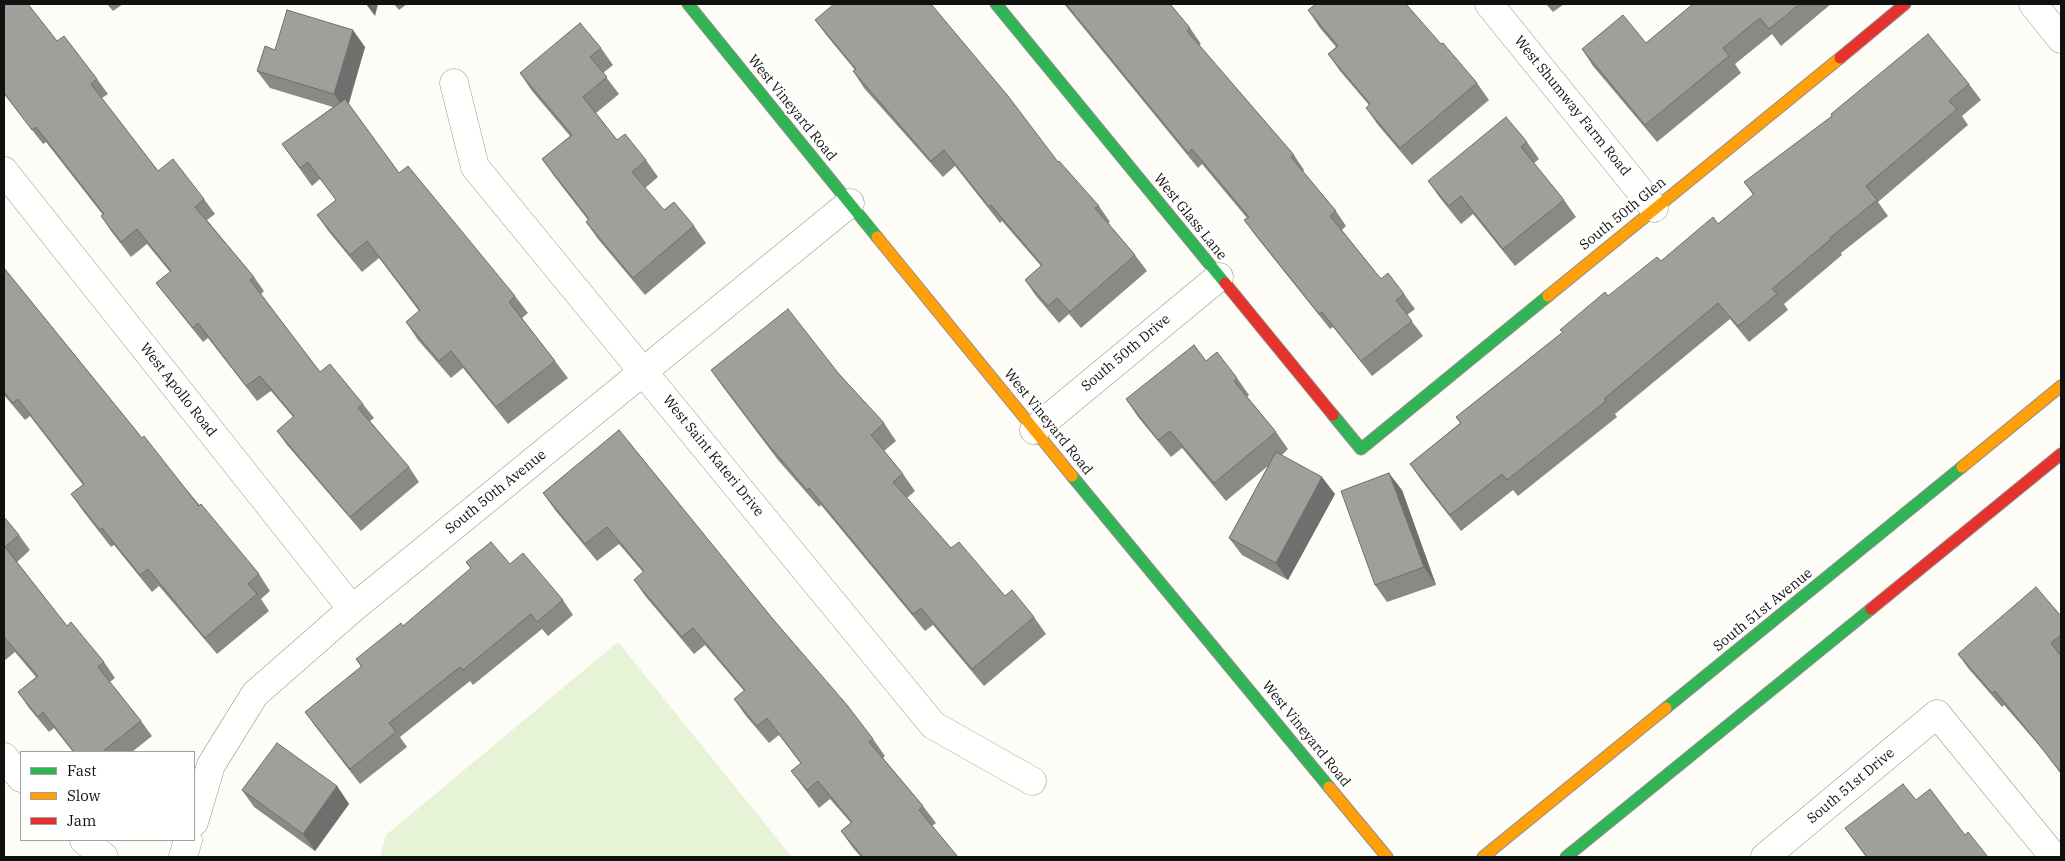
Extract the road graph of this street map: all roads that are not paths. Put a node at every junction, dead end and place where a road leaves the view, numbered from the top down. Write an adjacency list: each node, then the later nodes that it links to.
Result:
1 (688, 4): 9 (street, West Vineyard Road)
2 (996, 4): 11 (street, West Glass Lane)
3 (1489, 4): 10 (street, West Shumway Farm Road)
4 (1905, 4): 10 (street, South 50th Glen)
5 (2033, 4): 6 (street)
6 (2061, 39)
7 (454, 83): 12 (street, West Saint Kateri Drive)
8 (4, 171): 17 (street, West Apollo Road)
9 (850, 203): 12 (street, South 50th Avenue); 14 (street, West Vineyard Road)
10 (1654, 208): 15 (street, South 50th Glen)
11 (1219, 277): 14 (street, South 50th Drive); 15 (street, West Glass Lane)
12 (645, 372): 17 (street, South 50th Avenue); 20 (street, West Saint Kateri Drive)
13 (2061, 386): 27 (street, South 51st Avenue)
14 (1034, 430): 26 (street, West Vineyard Road)
15 (1361, 449)
16 (2061, 454): 28 (street)
17 (352, 609): 21 (street, South 50th Avenue)
18 (4, 757): 19 (street)
19 (20, 777)
20 (1032, 781)
21 (195, 819)
22 (85, 841): 24 (street)
23 (188, 841): 25 (street)
24 (104, 857)
25 (183, 857)
26 (1387, 857)
27 (1483, 857)
28 (1566, 857)
29 (1764, 857): 30 (street, South 51st Drive)
30 (2054, 857)

